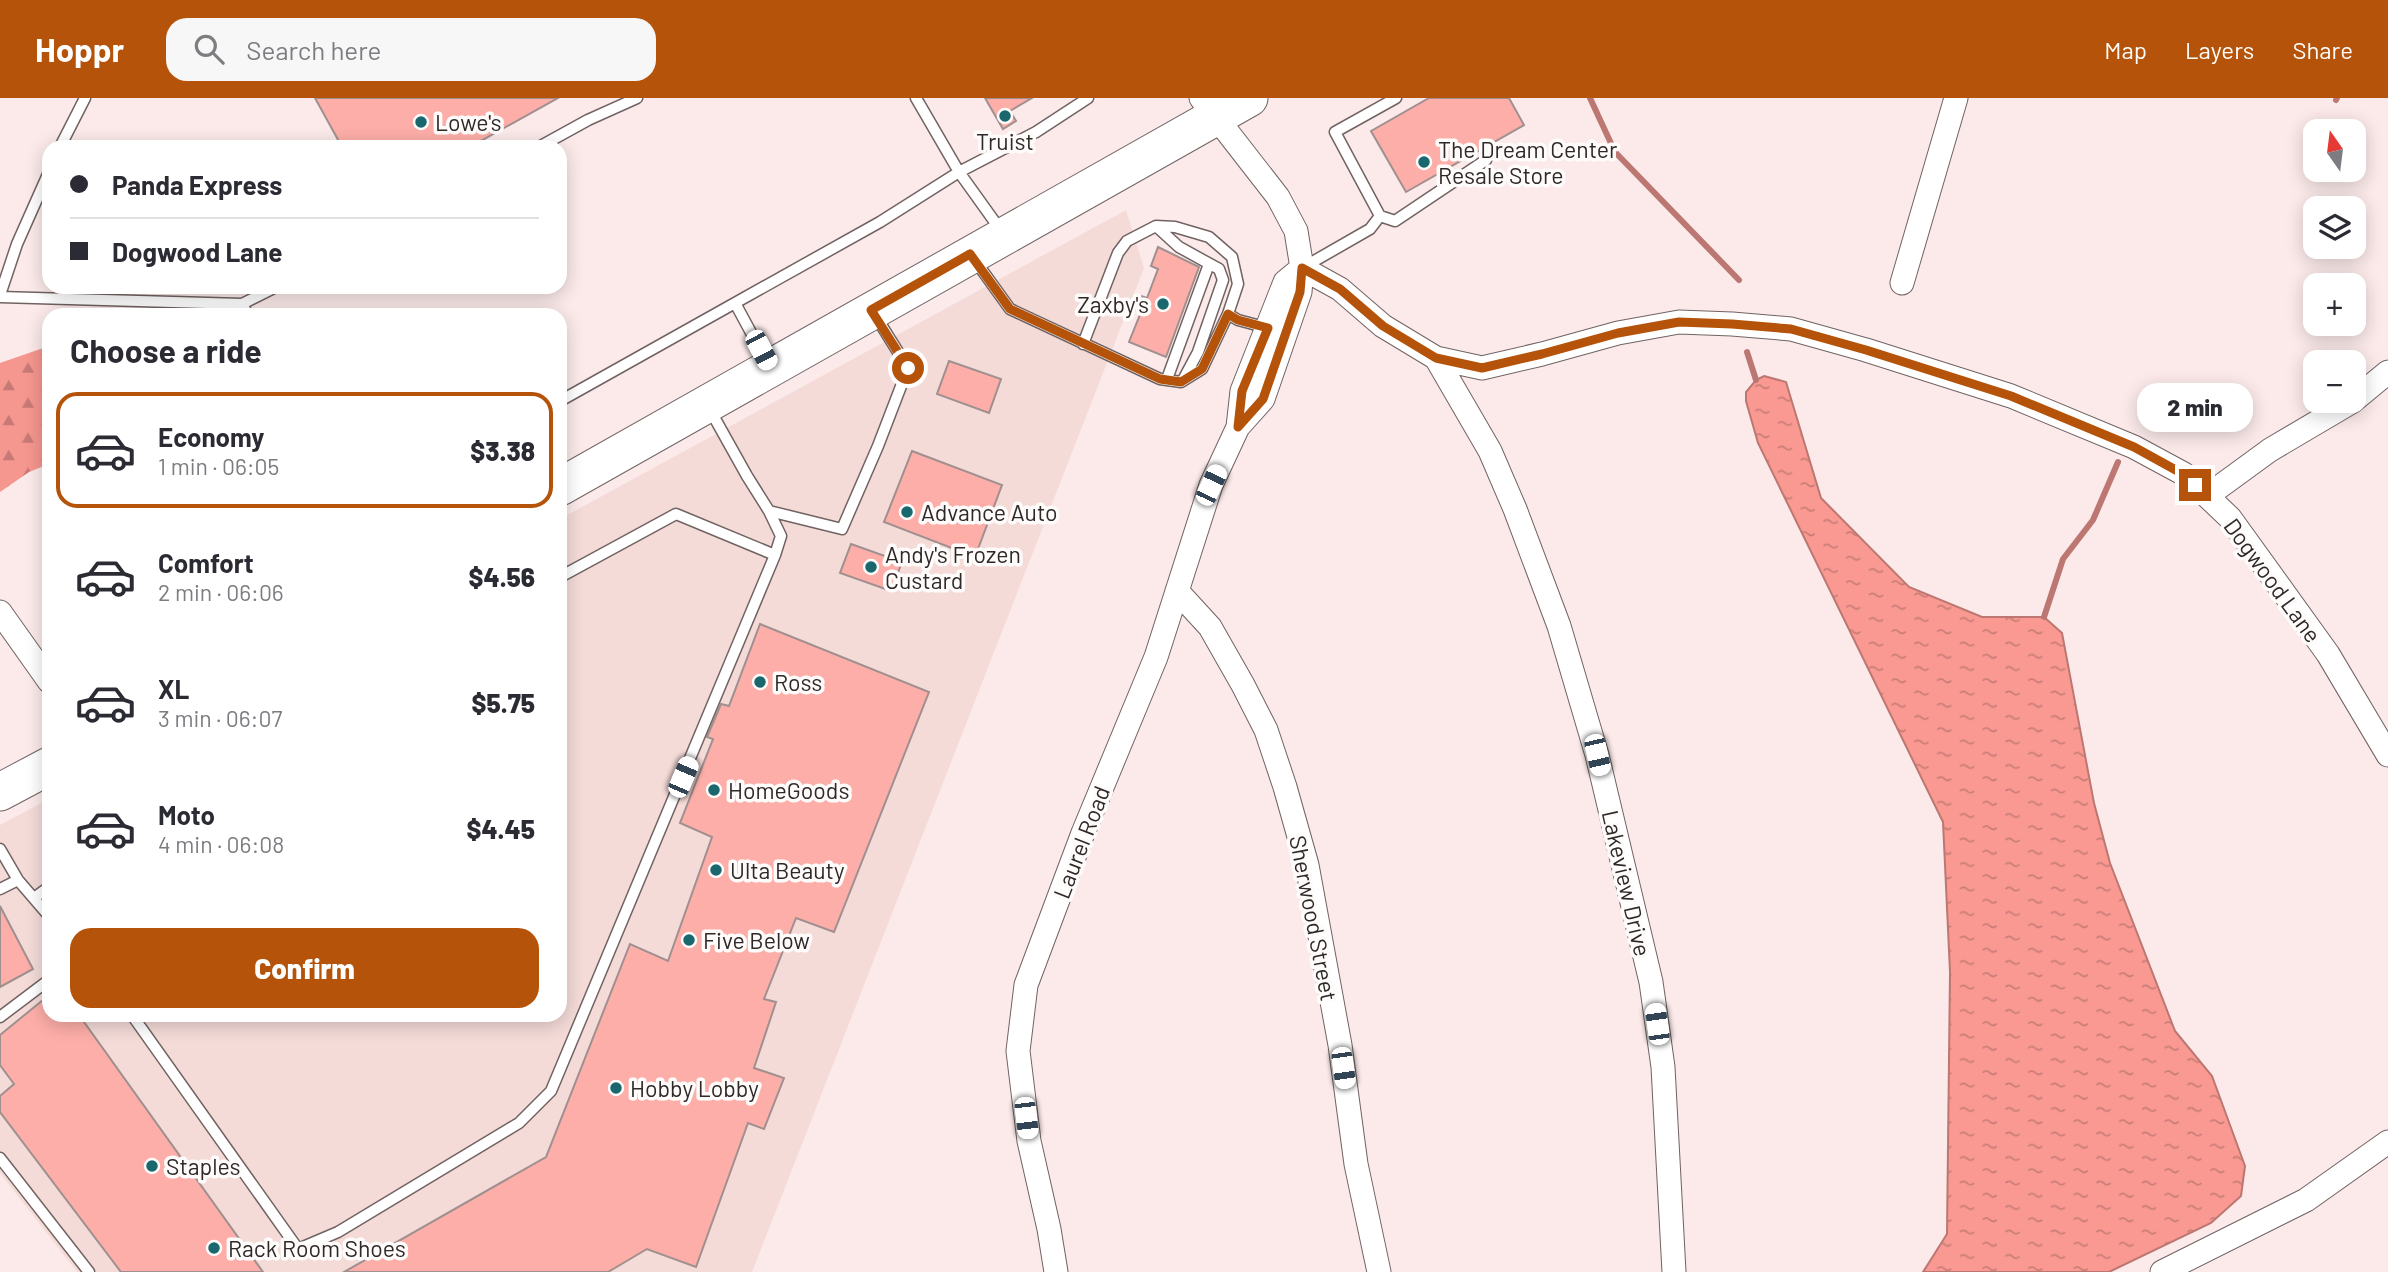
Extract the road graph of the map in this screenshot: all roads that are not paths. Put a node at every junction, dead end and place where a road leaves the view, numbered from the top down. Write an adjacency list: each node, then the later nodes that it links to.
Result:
1 (85, 98): 9 (lane)
2 (637, 98): 10 (lane)
3 (916, 98): 12 (lane)
4 (1088, 98): 12 (lane)
5 (1249, 98): 8 (highway)
6 (1396, 98): 14 (lane)
7 (1956, 98): 20 (street)
8 (1208, 108): 16 (highway); 19 (street)
9 (64, 140)
10 (552, 140)
11 (1486, 160): 14 (lane)
12 (959, 173): 16 (lane); 24 (lane)
13 (42, 188): 22 (lane)
14 (1380, 216): 19 (lane)
15 (1156, 226): 18 (lane); 29 (lane); 31 (lane)
16 (1004, 234): 17 (highway)
17 (970, 254): 28 (highway); 31 (lane)
18 (1209, 264): 35 (lane); 36 (lane)
19 (1302, 268): 30 (street, Laurel Road); 32 (street, Dogwood Lane); 41 (street, Laurel Road)
20 (1902, 283)
21 (262, 294): 25 (lane)
22 (0, 296): 23 (lane)
23 (105, 301): 25 (lane); 26 (lane)
24 (735, 303): 33 (lane); 38 (lane)
25 (242, 304): 27 (lane)
26 (109, 308)
27 (244, 308)
28 (871, 310): 33 (highway); 44 (lane)
29 (1228, 314): 30 (lane); 36 (lane)
30 (1268, 328): 41 (street, Laurel Road)
31 (1083, 344): 35 (lane)
32 (1436, 358): 43 (street, Dogwood Lane); 67 (street, Lakeview Drive)
33 (770, 368): 39 (highway)
34 (2388, 372): 37 (street)
35 (1167, 379): 36 (lane)
36 (1181, 382)
37 (2366, 390)
38 (567, 397)
39 (707, 403): 42 (highway); 44 (lane)
40 (2331, 413): 43 (street)
41 (1238, 427): 47 (street, Laurel Road)
42 (567, 483)
43 (2207, 496): 50 (street, Dogwood Lane)
44 (769, 511): 45 (lane)
45 (775, 555): 46 (lane); 61 (lane)
46 (567, 573)
47 (1177, 591): 65 (street, Laurel Road); 66 (street, Sherwood Street)
48 (0, 612): 49 (street)
49 (42, 671)
50 (2388, 755)
51 (42, 770): 52 (highway)
52 (0, 792)
53 (0, 849): 54 (lane)
54 (18, 880): 55 (lane); 57 (lane)
55 (0, 889)
56 (42, 892): 57 (lane)
57 (34, 898): 58 (lane)
58 (42, 908)
59 (42, 985): 60 (lane)
60 (0, 1017)
61 (137, 1022)
62 (2388, 1142): 68 (street)
63 (0, 1158): 64 (lane)
64 (89, 1272)
65 (1056, 1272)
66 (1379, 1272)
67 (1674, 1272)
68 (2162, 1272)

